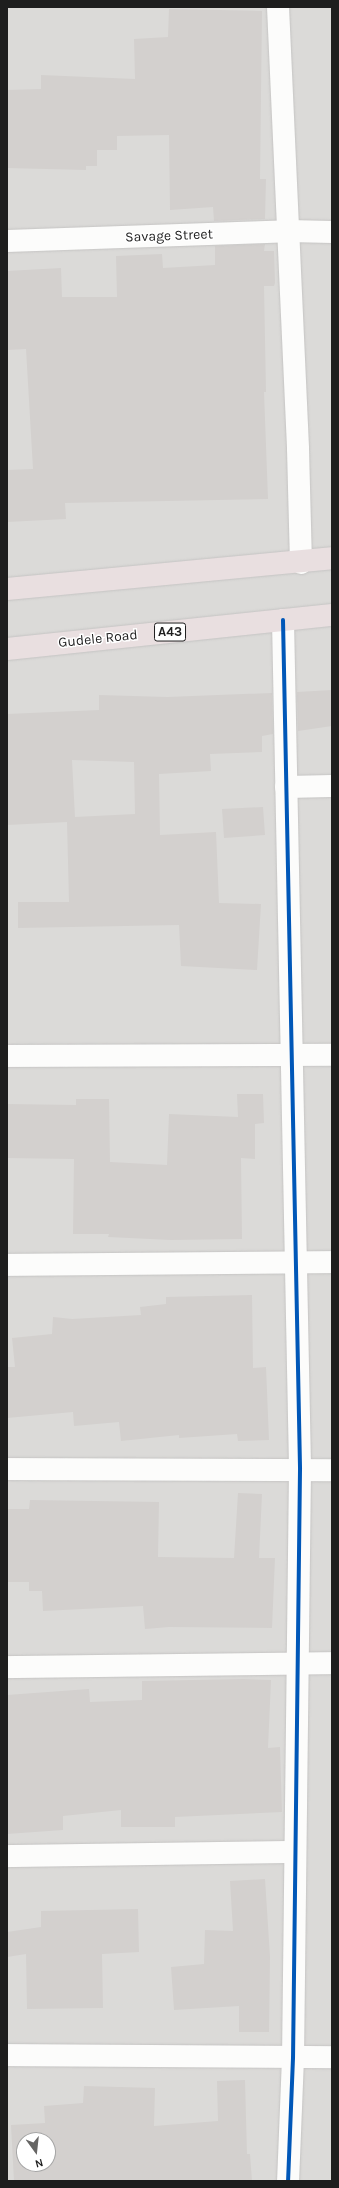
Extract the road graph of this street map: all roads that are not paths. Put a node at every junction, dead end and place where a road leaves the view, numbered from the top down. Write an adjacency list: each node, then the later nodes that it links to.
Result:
1 (278, 7): 2 (street)
2 (288, 232): 3 (street, Savage Street); 4 (street, Savage Street); 6 (street)
3 (332, 232)
4 (7, 241)
5 (332, 558): 6 (highway)
6 (301, 563): 7 (highway)
7 (7, 588)
8 (332, 615): 9 (highway, Gudele Road / A43)
9 (283, 620): 10 (highway, Gudele Road / A43); 12 (street)
10 (7, 648)
11 (332, 786): 12 (street)
12 (286, 787): 14 (street)
13 (332, 1054): 14 (street)
14 (291, 1055): 15 (street); 17 (street)
15 (7, 1056)
16 (332, 1262): 17 (street)
17 (297, 1263): 18 (street); 20 (street)
18 (7, 1265)
19 (7, 1469): 20 (street)
20 (300, 1470): 21 (street); 22 (street)
21 (332, 1470)
22 (298, 1662): 23 (street); 24 (street); 25 (street)
23 (332, 1663)
24 (7, 1667)
25 (294, 1852): 26 (street); 29 (street)
26 (7, 1856)
27 (7, 2055): 29 (street)
28 (332, 2057): 29 (street)
29 (292, 2058): 30 (street)
30 (288, 2181)

